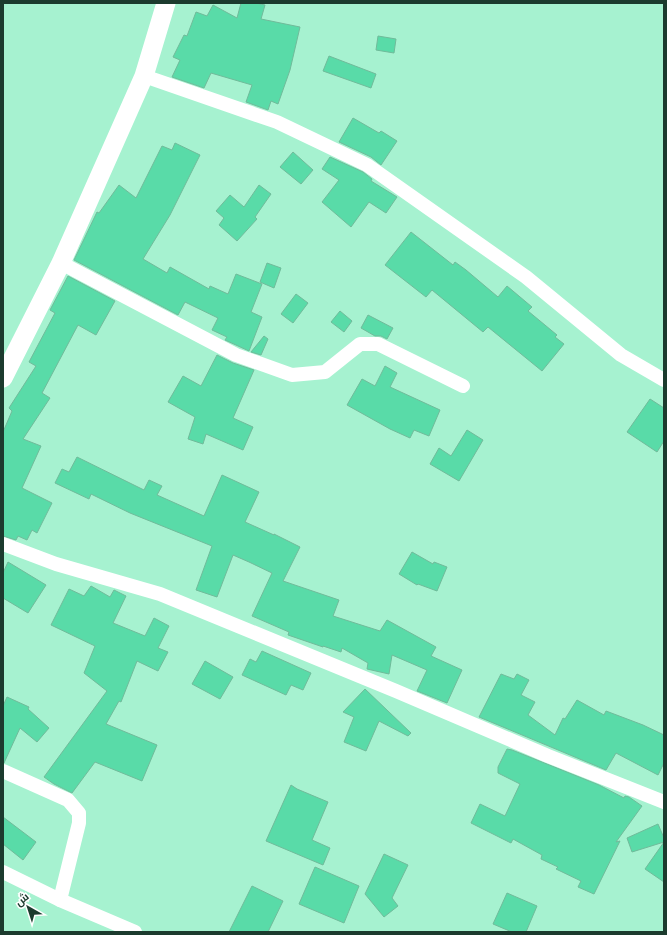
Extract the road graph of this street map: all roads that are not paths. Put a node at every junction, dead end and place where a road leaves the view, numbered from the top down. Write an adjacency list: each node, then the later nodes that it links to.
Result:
1 (166, 3): 2 (street)
2 (144, 76): 3 (street); 5 (street)
3 (61, 263): 4 (street); 6 (street)
4 (3, 378)
5 (664, 380)
6 (463, 386)
7 (3, 544): 9 (street)
8 (3, 771): 11 (street)
9 (664, 802)
10 (3, 872): 11 (street)
11 (60, 900): 12 (street)
12 (135, 932)

